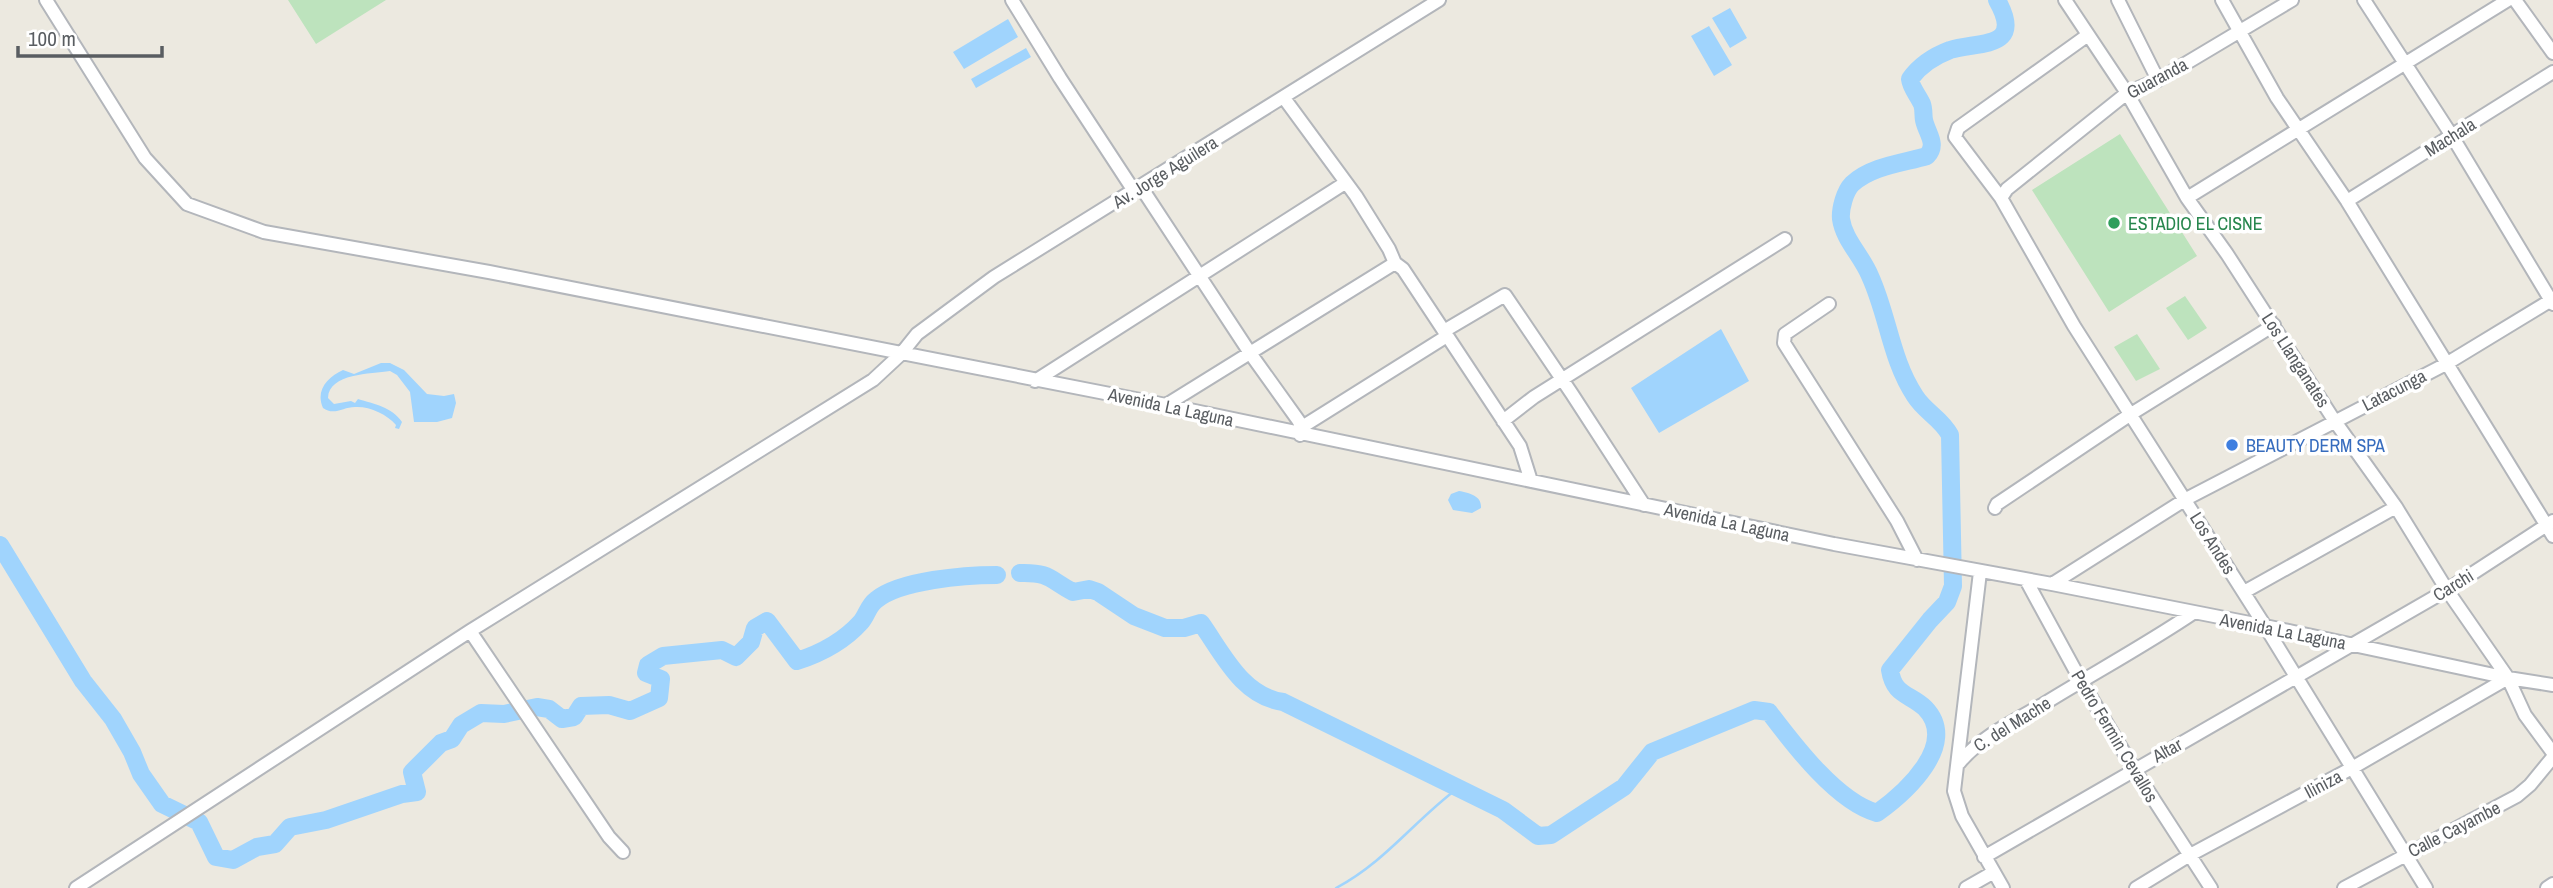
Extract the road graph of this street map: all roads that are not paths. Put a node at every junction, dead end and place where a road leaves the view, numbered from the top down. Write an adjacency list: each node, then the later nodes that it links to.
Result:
1 (46, 0): 34 (street, Avenida La Laguna)
2 (1012, 0): 22 (street)
3 (1439, 0): 18 (street, Av. Jorge Aguilera)
4 (2065, 0): 12 (street, Los Llanganates)
5 (2118, 0): 16 (street)
6 (2222, 0): 11 (street)
7 (2292, 0): 11 (street, Guaranda)
8 (2364, 0): 14 (street)
9 (2508, 0): 14 (street)
10 (2515, 0): 13 (street)
11 (2241, 31): 16 (street, Guaranda); 19 (street)
12 (2088, 35): 17 (street, Los Llanganates); 23 (street, Los Andes)
13 (2553, 53)
14 (2405, 62): 19 (street); 20 (street)
15 (2553, 72): 20 (street, Machala)
16 (2158, 79): 17 (street, Guaranda)
17 (2127, 93): 23 (street, Guaranda); 24 (street, Los Llanganates)
18 (1284, 98): 21 (street); 22 (street, Av. Jorge Aguilera)
19 (2298, 128): 24 (street); 25 (street)
20 (2452, 136): 25 (street, Machala); 29 (street)
21 (1345, 183): 27 (street); 28 (street)
22 (1138, 189): 28 (street); 34 (street, Av. Jorge Aguilera)
23 (2001, 198): 39 (street, Los Andes)
24 (2187, 198): 31 (street, Los Llanganates)
25 (2347, 201): 35 (street)
26 (1785, 240): 37 (street)
27 (1395, 263): 32 (street); 33 (street)
28 (1200, 277): 33 (street); 36 (street)
29 (2552, 301): 35 (street, Latacunga)
30 (1829, 304): 49 (street)
31 (2274, 325): 39 (street); 40 (street, Los Llanganates)
32 (1445, 334): 37 (street); 41 (street); 42 (street)
33 (1250, 353): 38 (street); 42 (street)
34 (901, 354): 36 (street, Avenida La Laguna); 57 (street, Av. Jorge Aguilera)
35 (2446, 364): 40 (street, Latacunga); 48 (street)
36 (1035, 381): 38 (street, Avenida La Laguna)
37 (1562, 381): 41 (street); 45 (street)
38 (1166, 405): 42 (street, Avenida La Laguna)
39 (2131, 414): 44 (street, Los Andes); 47 (street)
40 (2334, 420): 44 (street, Latacunga); 46 (street, Los Llanganates)
41 (1503, 421): 43 (street)
42 (1301, 431): 43 (street, Avenida La Laguna)
43 (1531, 481): 45 (street, Avenida La Laguna)
44 (2186, 499): 52 (street, Latacunga); 54 (street, Los Andes)
45 (1644, 505): 49 (street, Avenida La Laguna)
46 (2396, 507): 53 (street, Los Llanganates); 54 (street)
47 (1995, 508)
48 (2551, 528): 53 (street, Carchi)
49 (1917, 560): 50 (street, Avenida La Laguna)
50 (1980, 572): 51 (street, Avenida La Laguna); 64 (street)
51 (2026, 580): 52 (street, Avenida La Laguna); 61 (street, Pedro Fermin Cevallos)
52 (2053, 584): 55 (street, Avenida La Laguna)
53 (2447, 590): 58 (street, Carchi); 60 (street, Los Llanganates)
54 (2244, 592): 56 (street, Los Andes)
55 (2193, 613): 56 (street, Avenida La Laguna); 61 (street, C. del Mache)
56 (2266, 626): 58 (street, Avenida La Laguna); 59 (street, Los Andes)
57 (470, 631): 67 (street); 73 (street, Av. Jorge Aguilera)
58 (2351, 645): 59 (street, Altar); 60 (street, Avenida La Laguna)
59 (2297, 678): 65 (street, Los Andes); 66 (street, Altar)
60 (2508, 678): 62 (street, Avenida La Laguna); 63 (street, Los Llanganates); 65 (street, Iliniza)
61 (2081, 681): 64 (street, C. del Mache); 66 (street, Pedro Fermin Cevallos)
62 (2553, 685)
63 (2553, 755): 68 (street, Calle Cayambe)
64 (1959, 763): 70 (street, C. del Mache)
65 (2352, 768): 68 (street, Los Andes); 69 (street, Iliniza)
66 (2134, 769): 69 (street, Pedro Fermin Cevallos); 70 (street, Altar)
67 (623, 852)
68 (2404, 854): 78 (street, Calle Cayambe); 79 (street, Los Andes)
69 (2190, 855): 76 (street, Iliniza); 77 (street, Pedro Fermin Cevallos)
70 (1984, 857): 71 (street, C. del Mache)
71 (1994, 872): 74 (street); 75 (street, C. del Mache)
72 (2553, 884): 80 (street)
73 (76, 888)
74 (1966, 888)
75 (2003, 888)
76 (2136, 888)
77 (2211, 888)
78 (2344, 888)
79 (2426, 888)
80 (2547, 888)

